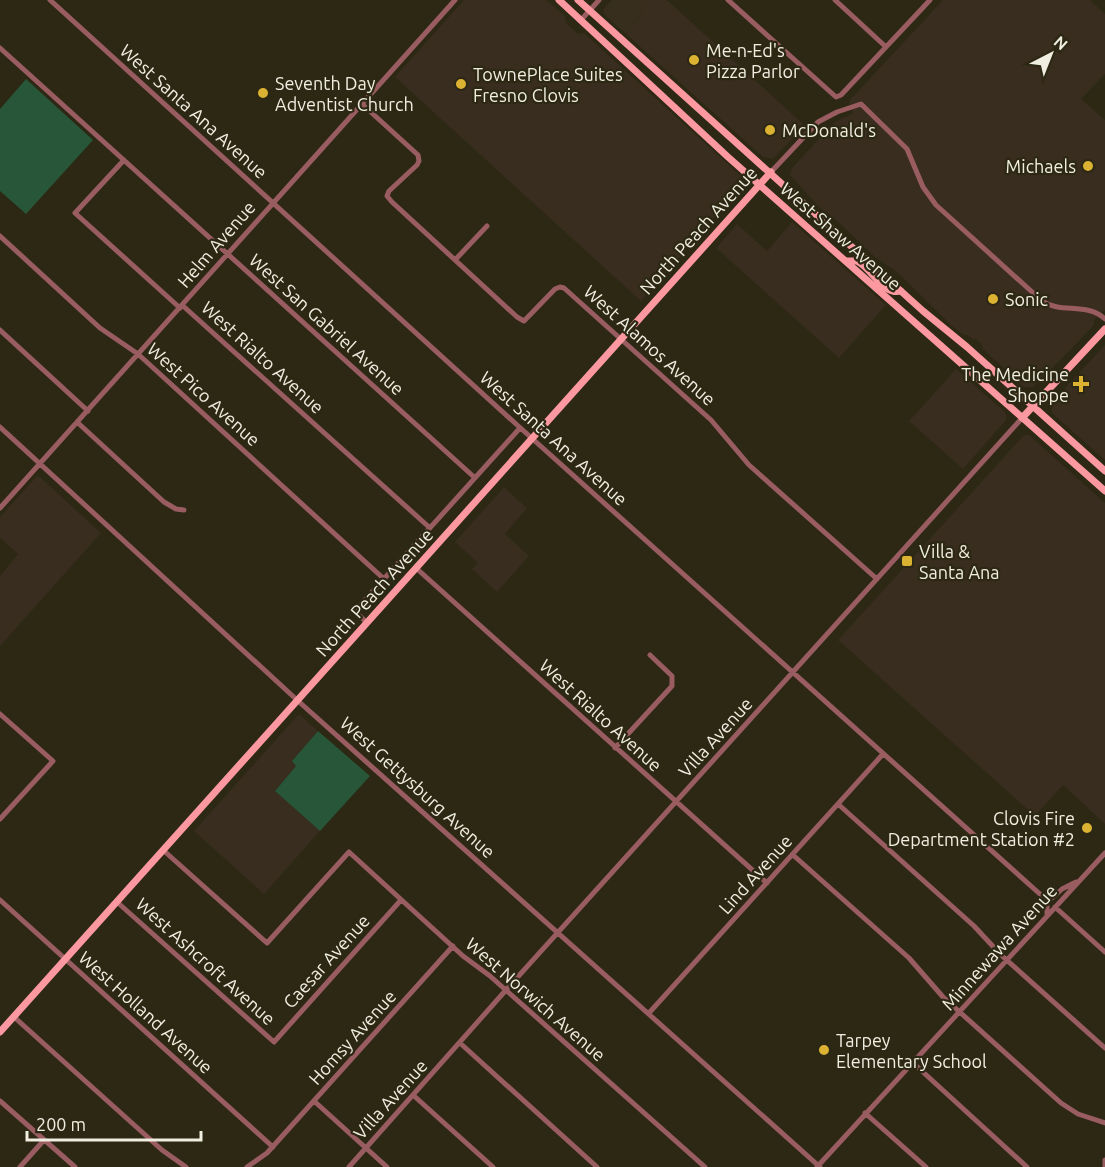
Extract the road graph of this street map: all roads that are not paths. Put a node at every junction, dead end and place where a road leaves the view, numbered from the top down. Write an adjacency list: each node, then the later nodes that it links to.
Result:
1 (50, 0): 17 (street, West Santa Ana Avenue)
2 (455, 0): 13 (street, Helm Avenue)
3 (559, 0): 10 (main road, West Shaw Avenue)
4 (578, 0): 9 (main road, West Shaw Avenue)
5 (599, 0): 9 (street)
6 (728, 0): 11 (street)
7 (835, 0): 11 (street)
8 (930, 0): 11 (street)
9 (590, 10): 10 (street); 15 (main road, West Shaw Avenue)
10 (581, 20): 16 (main road, West Shaw Avenue)
11 (886, 47)
12 (0, 48): 14 (street, West San Gabriel Avenue)
13 (363, 104): 17 (street, Helm Avenue); 21 (street, West Alamos Avenue)
14 (124, 160): 20 (street, West San Gabriel Avenue); 24 (street, West Rialto Avenue)
15 (771, 172): 16 (main road, North Peach Avenue); 23 (main road, West Shaw Avenue); 25 (street)
16 (759, 184): 22 (main road, West Shaw Avenue); 28 (main road, North Peach Avenue)
17 (273, 202): 20 (street, Helm Avenue); 35 (street, West Santa Ana Avenue)
18 (487, 226): 21 (street)
19 (0, 236): 29 (street, West Pico Avenue)
20 (228, 254): 24 (street, Helm Avenue); 39 (street, West San Gabriel Avenue)
21 (455, 260): 28 (street, West Alamos Avenue)
22 (847, 261): 23 (main road); 32 (main road, West Shaw Avenue)
23 (901, 291): 30 (main road, West Shaw Avenue)
24 (181, 306): 29 (street, Helm Avenue); 43 (street, West Rialto Avenue)
25 (1105, 319)
26 (1105, 329): 30 (main road, Villa Avenue)
27 (0, 330): 31 (street)
28 (620, 340): 36 (main road, North Peach Avenue); 46 (street, West Alamos Avenue)
29 (138, 354): 31 (street, Helm Avenue); 45 (street, West Pico Avenue)
30 (1034, 406): 32 (main road, Villa Avenue); 38 (main road, West Shaw Avenue)
31 (88, 411): 33 (street, Helm Avenue)
32 (1022, 418): 40 (main road, West Shaw Avenue); 46 (street, Villa Avenue)
33 (77, 422): 37 (street, Helm Avenue); 42 (street)
34 (0, 427): 37 (street, West Gettysburg Avenue)
35 (520, 428): 36 (street, West Santa Ana Avenue); 39 (street)
36 (531, 438): 44 (main road, North Peach Avenue); 49 (street, West Santa Ana Avenue)
37 (40, 464): 41 (street, Helm Avenue); 50 (street, West Gettysburg Avenue)
38 (1105, 471)
39 (474, 477): 43 (street)
40 (1105, 491)
41 (0, 508)
42 (184, 510)
43 (430, 528): 45 (street)
44 (416, 568): 47 (main road, North Peach Avenue); 52 (street, West Rialto Avenue)
45 (384, 579): 47 (street)
46 (877, 579): 49 (street, Villa Avenue)
47 (366, 622): 50 (main road, North Peach Avenue)
48 (650, 655): 52 (street)
49 (793, 673): 53 (street, West Santa Ana Avenue); 54 (street, Villa Avenue)
50 (297, 700): 57 (main road, North Peach Avenue); 68 (street, West Gettysburg Avenue)
51 (0, 714): 56 (street)
52 (615, 748): 54 (street, West Rialto Avenue)
53 (883, 754): 55 (street, Lind Avenue); 62 (street, West Santa Ana Avenue)
54 (676, 802): 61 (street, West Rialto Avenue); 68 (street, Villa Avenue)
55 (838, 804): 59 (street, Lind Avenue); 72 (street)
56 (0, 819)
57 (164, 850): 64 (street, West Norwich Avenue); 65 (main road, North Peach Avenue)
58 (1105, 853): 60 (street, Minnewawa Avenue)
59 (793, 855): 61 (street, Lind Avenue); 74 (street)
60 (1080, 880): 62 (street); 66 (street, Minnewawa Avenue)
61 (767, 883): 75 (street, Lind Avenue)
62 (1041, 895): 67 (street)
63 (0, 900): 71 (street, West Holland Avenue)
64 (401, 900): 69 (street, West Norwich Avenue); 78 (street, Caesar Avenue)
65 (117, 902): 71 (main road, North Peach Avenue); 78 (street, West Ashcroft Avenue)
66 (1055, 907): 67 (street, Minnewawa Avenue); 70 (street)
67 (1047, 916): 72 (street, Minnewawa Avenue)
68 (559, 932): 73 (street, Villa Avenue); 75 (street, West Gettysburg Avenue)
69 (453, 946): 73 (street, West Norwich Avenue); 84 (street, Homsy Avenue)
70 (1105, 952)
71 (65, 959): 76 (main road, North Peach Avenue); 88 (street, West Holland Avenue)
72 (1007, 960): 74 (street, Minnewawa Avenue); 80 (street)
73 (506, 990): 79 (street, Villa Avenue); 101 (street, West Norwich Avenue)
74 (960, 1012): 81 (street, Minnewawa Avenue); 86 (street)
75 (649, 1013): 91 (street, West Gettysburg Avenue)
76 (14, 1017): 77 (main road, North Peach Avenue); 95 (street)
77 (0, 1032)
78 (274, 1042)
79 (460, 1043): 82 (street, Villa Avenue); 100 (street)
80 (1105, 1048)
81 (912, 1062): 85 (street, Minnewawa Avenue); 92 (street)
82 (413, 1095): 89 (street, Villa Avenue); 99 (street)
83 (0, 1101): 87 (street)
84 (314, 1101): 88 (street, Homsy Avenue); 89 (street)
85 (866, 1113): 91 (street, Minnewawa Avenue); 102 (street)
86 (1105, 1123)
87 (44, 1140): 93 (street); 94 (street)
88 (273, 1147): 96 (street, Homsy Avenue)
89 (366, 1148): 97 (street, Villa Avenue); 98 (street)
90 (1105, 1160): 103 (street)
91 (819, 1166)
92 (1027, 1166)
93 (20, 1167)
94 (75, 1167)
95 (186, 1167)
96 (247, 1167)
97 (349, 1167)
98 (387, 1167)
99 (494, 1167)
100 (597, 1167)
101 (705, 1167)
102 (926, 1167)
103 (1105, 1167)

